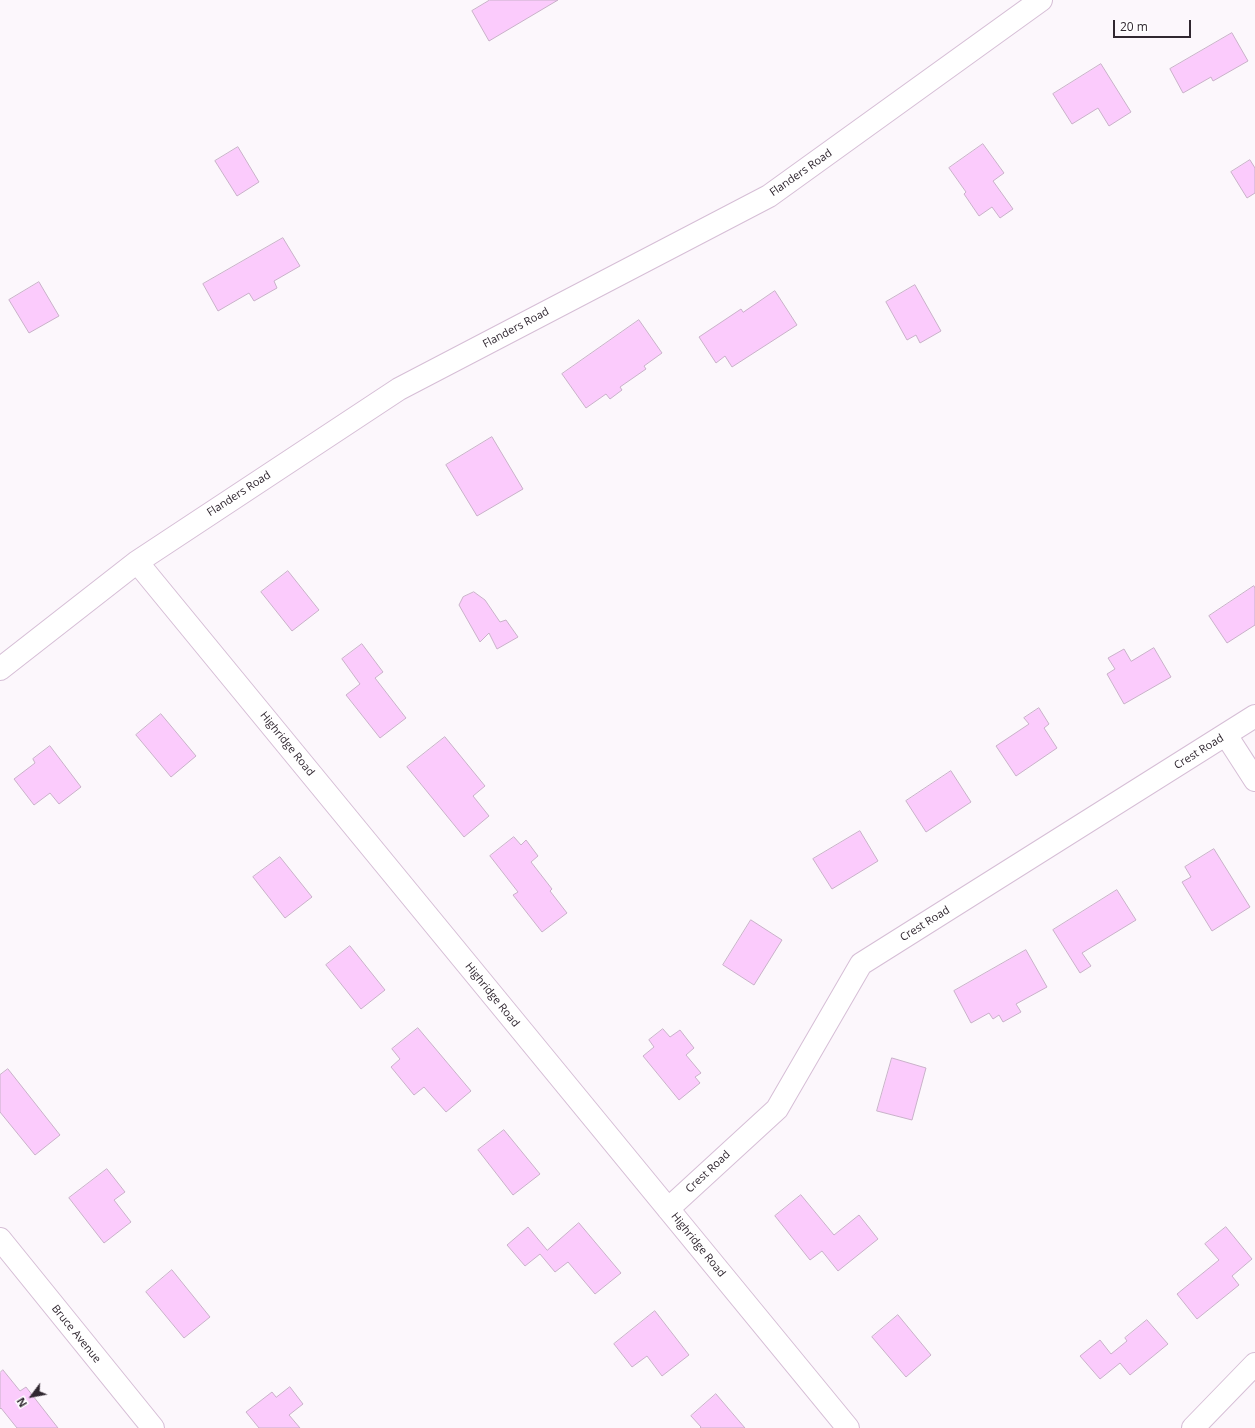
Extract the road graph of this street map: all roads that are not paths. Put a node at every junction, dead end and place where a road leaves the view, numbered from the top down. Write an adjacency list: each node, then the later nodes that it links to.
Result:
1 (1041, 0): 2 (street, Flanders Road)
2 (137, 562): 3 (street, Flanders Road); 7 (street, Highridge Road)
3 (0, 669)
4 (1255, 716): 5 (street, Crest Road)
5 (1226, 735): 6 (street); 7 (street, Crest Road)
6 (1255, 780)
7 (668, 1209): 11 (street, Highridge Road)
8 (0, 1239): 10 (street, Bruce Avenue)
9 (1255, 1364): 12 (street)
10 (153, 1428)
11 (848, 1428)
12 (1193, 1428)

